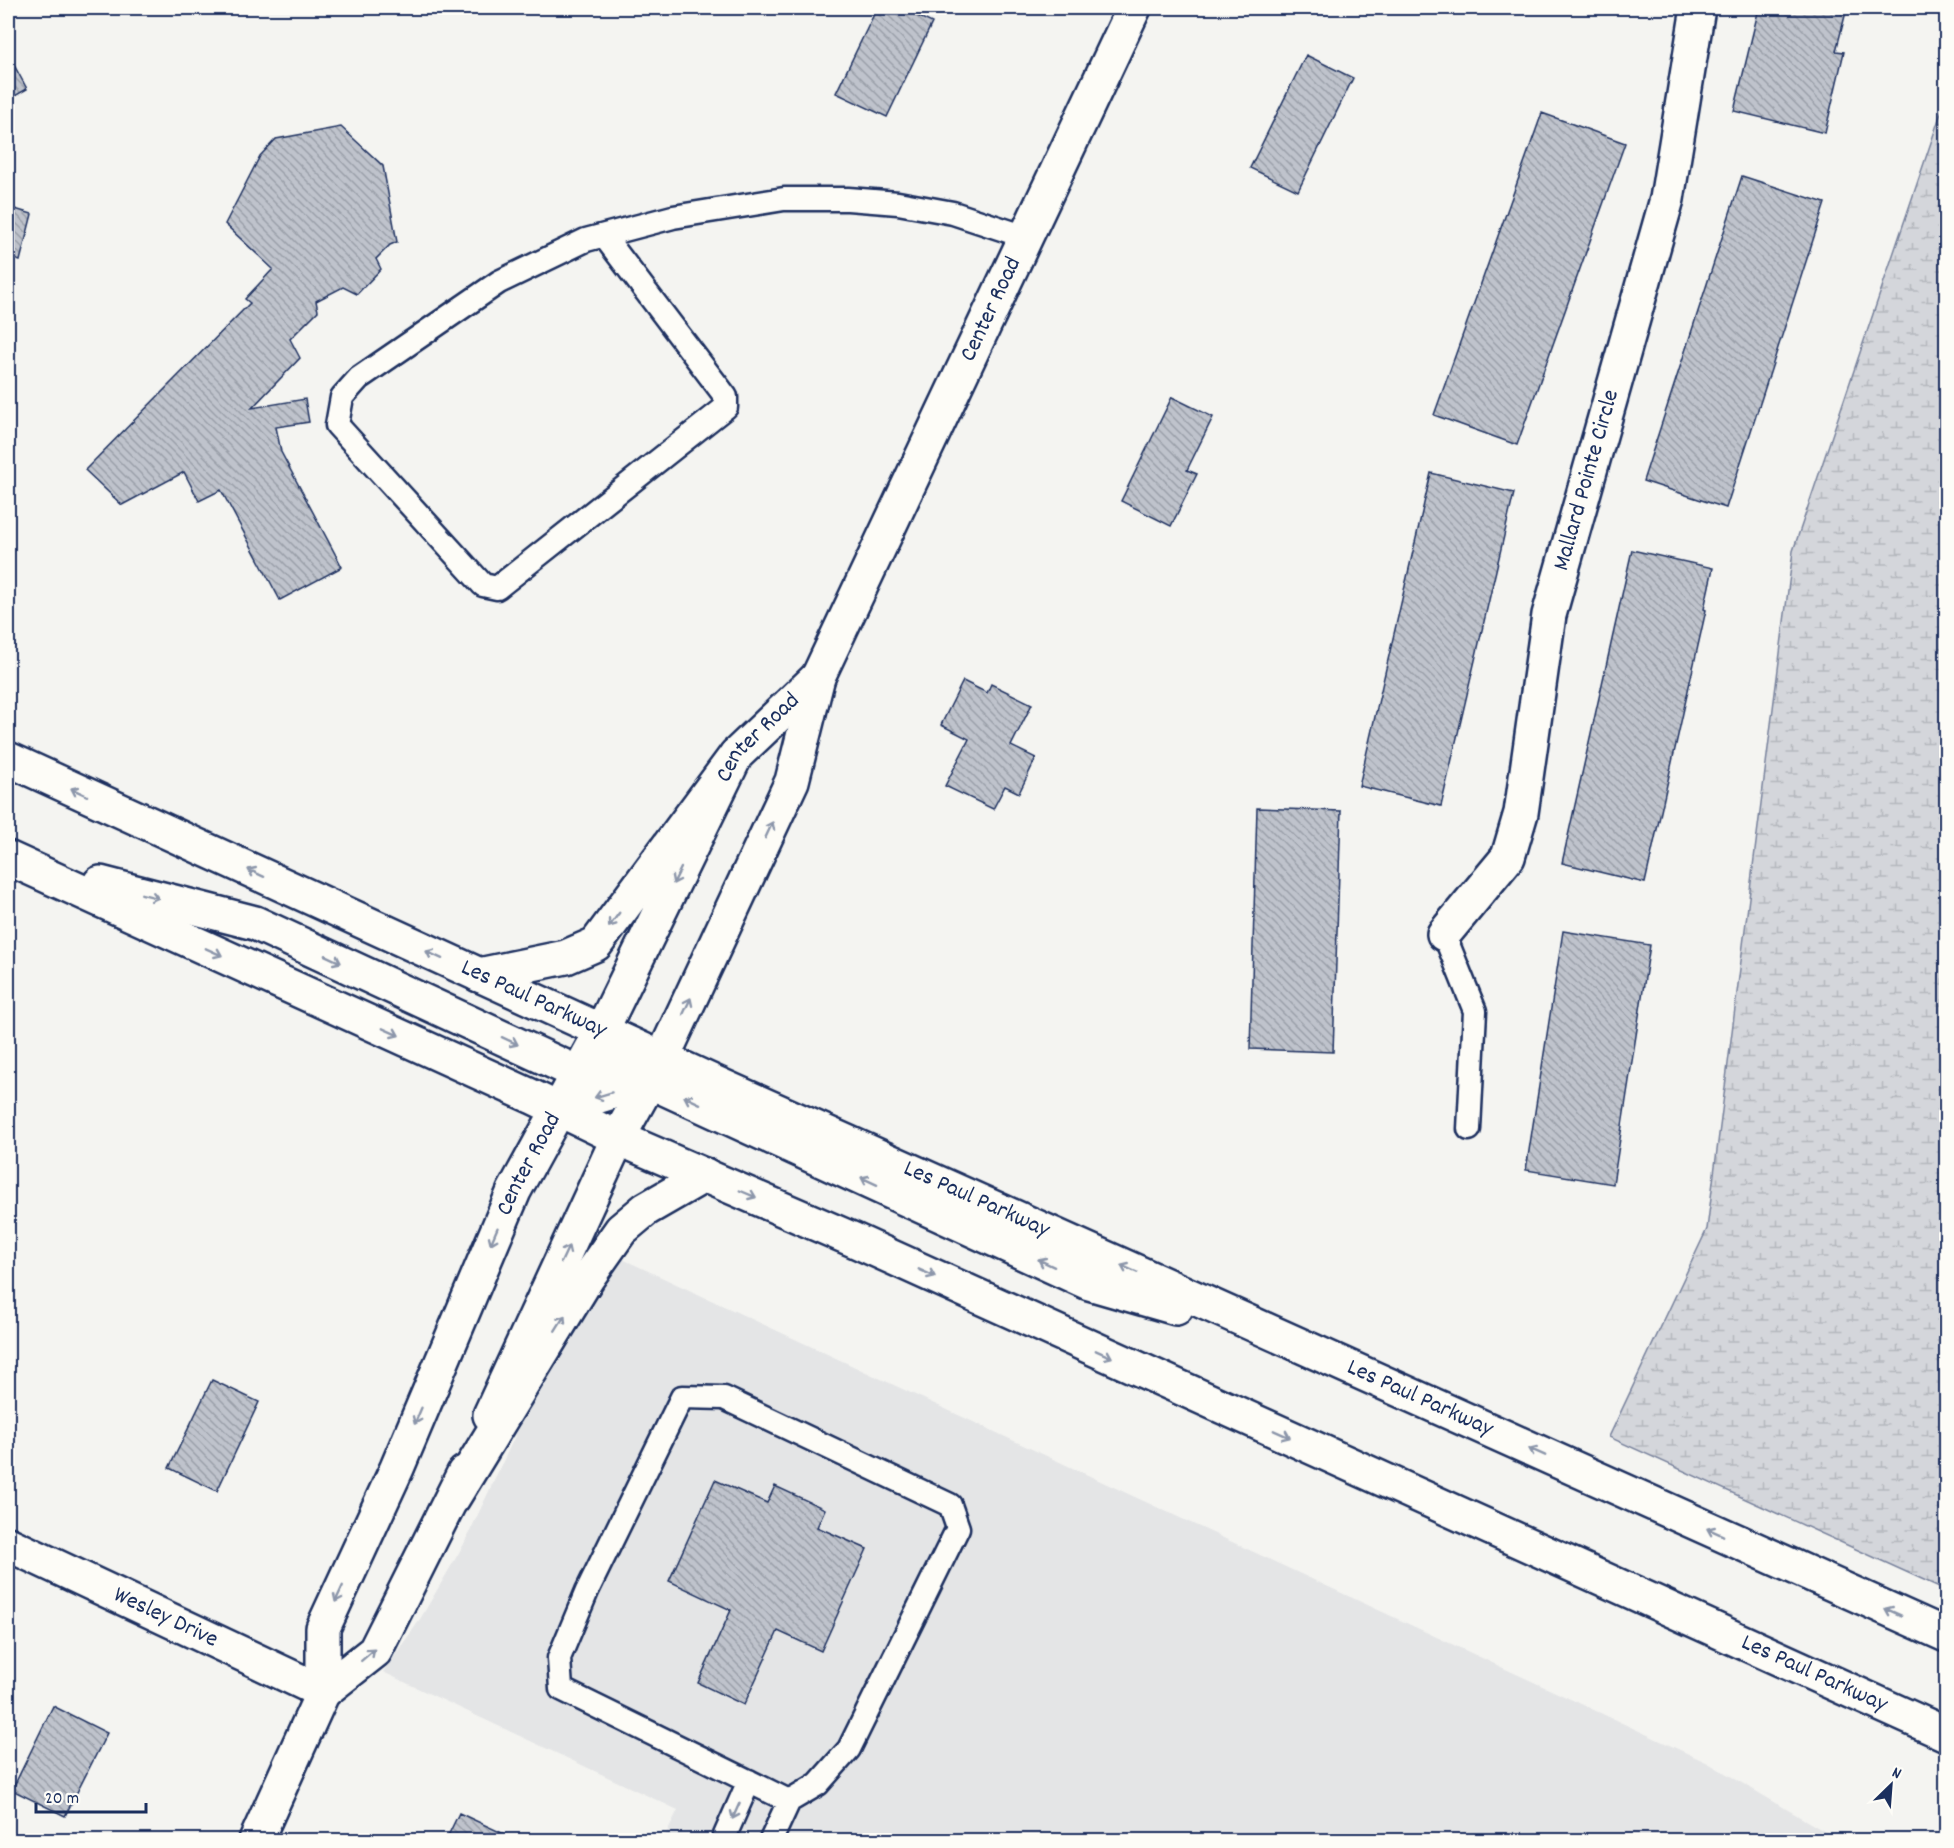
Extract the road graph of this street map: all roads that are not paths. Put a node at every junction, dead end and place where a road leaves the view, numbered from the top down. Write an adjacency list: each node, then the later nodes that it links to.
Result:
1 (1134, 8): 4 (main road, Center Road)
2 (1698, 8): 9 (main road, Mallard Pointe Circle)
3 (604, 236): 3 (lane); 4 (lane)
4 (1026, 237): 5 (main road, Center Road)
5 (818, 677): 6 (main road, Center Road); 12 (main road, Center Road, one-way to 5)
6 (736, 755): 10 (main road, one-way to 10); 11 (main road, Center Road, one-way to 11)
7 (8, 759): 10 (main road, Les Paul Parkway, one-way to 7)
8 (10, 859): 13 (main road, one-way to 13); 14 (main road, Les Paul Parkway, one-way to 14)
9 (1444, 934): 15 (lane)
10 (479, 975): 11 (main road, Les Paul Parkway)
11 (601, 1032): 12 (main road, Les Paul Parkway); 13 (main road, Center Road)
12 (655, 1070): 13 (main road); 14 (main road, one-way to 14); 16 (main road, Center Road); 20 (main road, Les Paul Parkway, one-way to 12)
13 (578, 1073): 14 (main road, Center Road)
14 (557, 1109): 16 (main road, Les Paul Parkway); 21 (main road, Center Road, one-way to 21)
15 (1469, 1129)
16 (618, 1137): 17 (main road, Les Paul Parkway); 18 (main road, Center Road, one-way to 16)
17 (705, 1175): 18 (main road, one-way to 17); 22 (main road, Les Paul Parkway, one-way to 22)
18 (453, 1498): 21 (main road, Center Road, one-way to 18)
19 (8, 1544): 21 (main road, Wesley Drive)
20 (1947, 1635)
21 (323, 1692): 25 (main road, Center Road)
22 (1947, 1734)
23 (749, 1781): 24 (lane); 24 (lane); 26 (lane, one-way to 26)
24 (789, 1801): 27 (lane)
25 (256, 1840)
26 (723, 1840)
27 (771, 1840)

